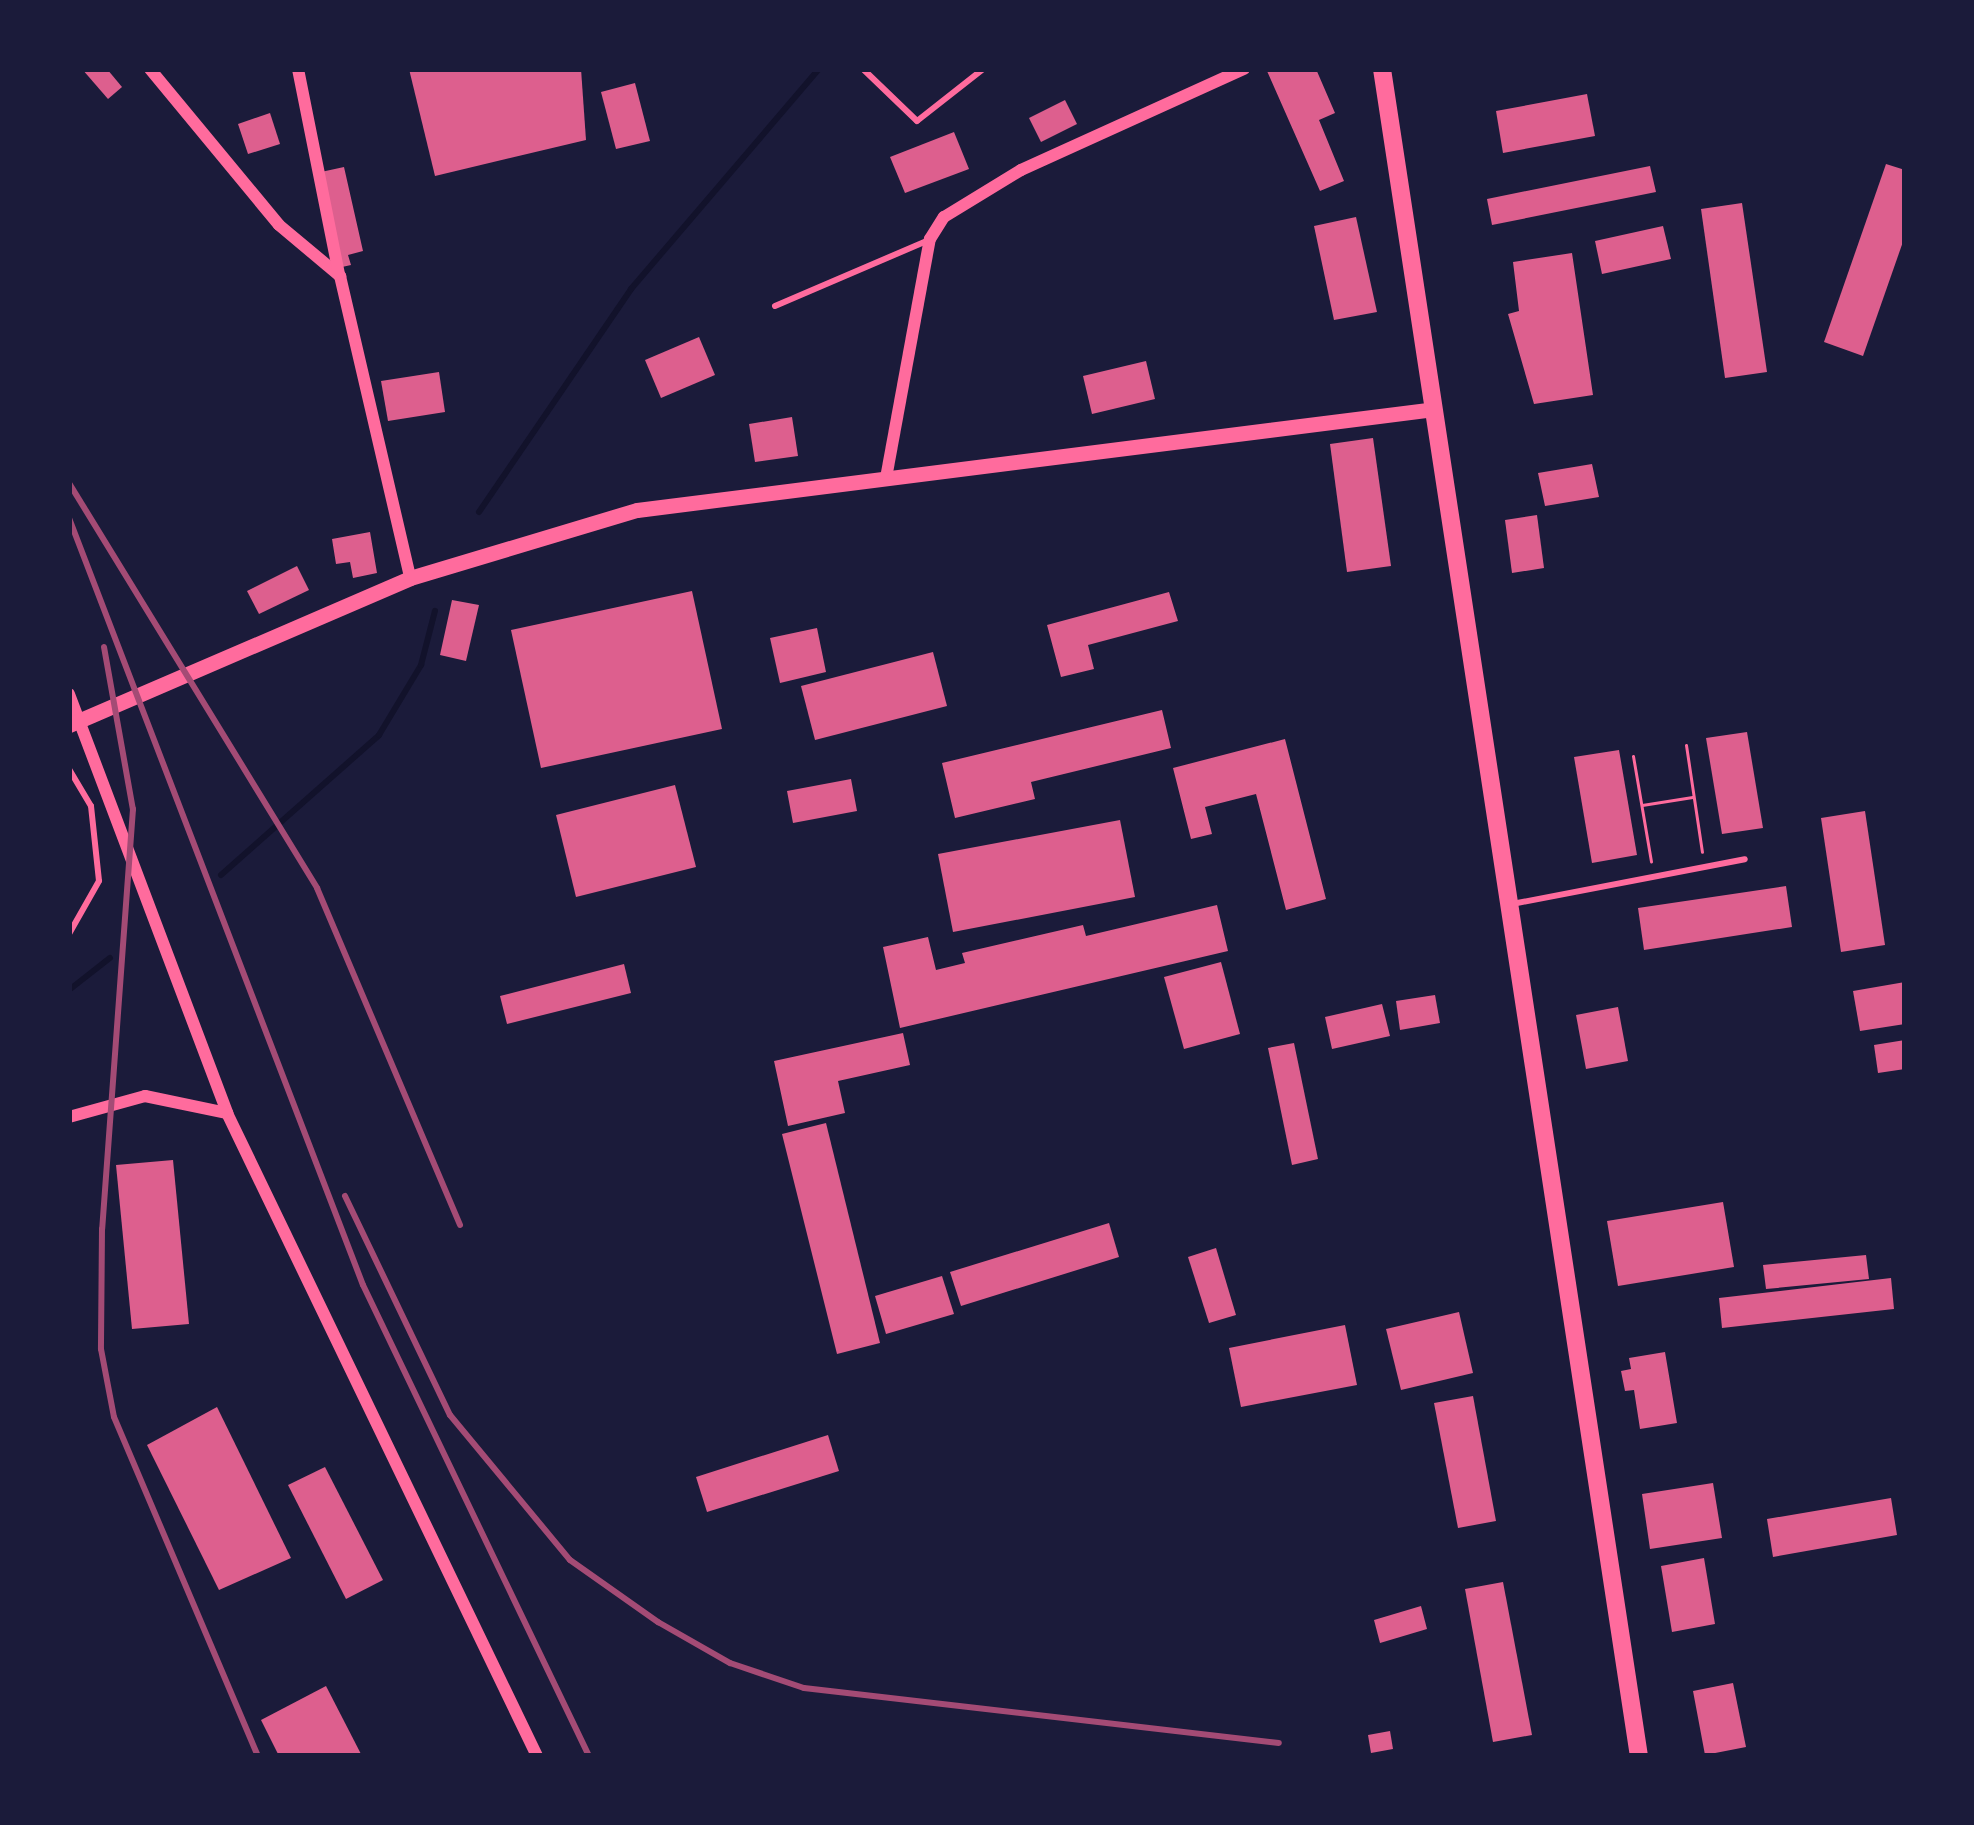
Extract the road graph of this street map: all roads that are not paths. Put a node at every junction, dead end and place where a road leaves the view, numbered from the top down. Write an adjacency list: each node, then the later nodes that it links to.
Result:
1 (150, 69): 8 (street)
2 (298, 69): 8 (street)
3 (863, 69): 4 (lane)
4 (983, 69)
5 (1244, 69): 7 (street)
6 (1382, 69): 10 (main road)
7 (930, 239): 9 (lane); 11 (street)
8 (340, 276): 12 (street)
9 (775, 307)
10 (1434, 409): 11 (street); 17 (main road)
11 (886, 478): 12 (street)
12 (410, 578): 14 (street)
13 (69, 694): 14 (street)
14 (74, 723): 19 (street)
15 (69, 770): 18 (lane)
16 (1745, 859): 17 (lane)
17 (1509, 905): 22 (main road)
18 (69, 934)
19 (227, 1113): 20 (street); 21 (street)
20 (69, 1117)
21 (537, 1756)
22 (1639, 1756)

